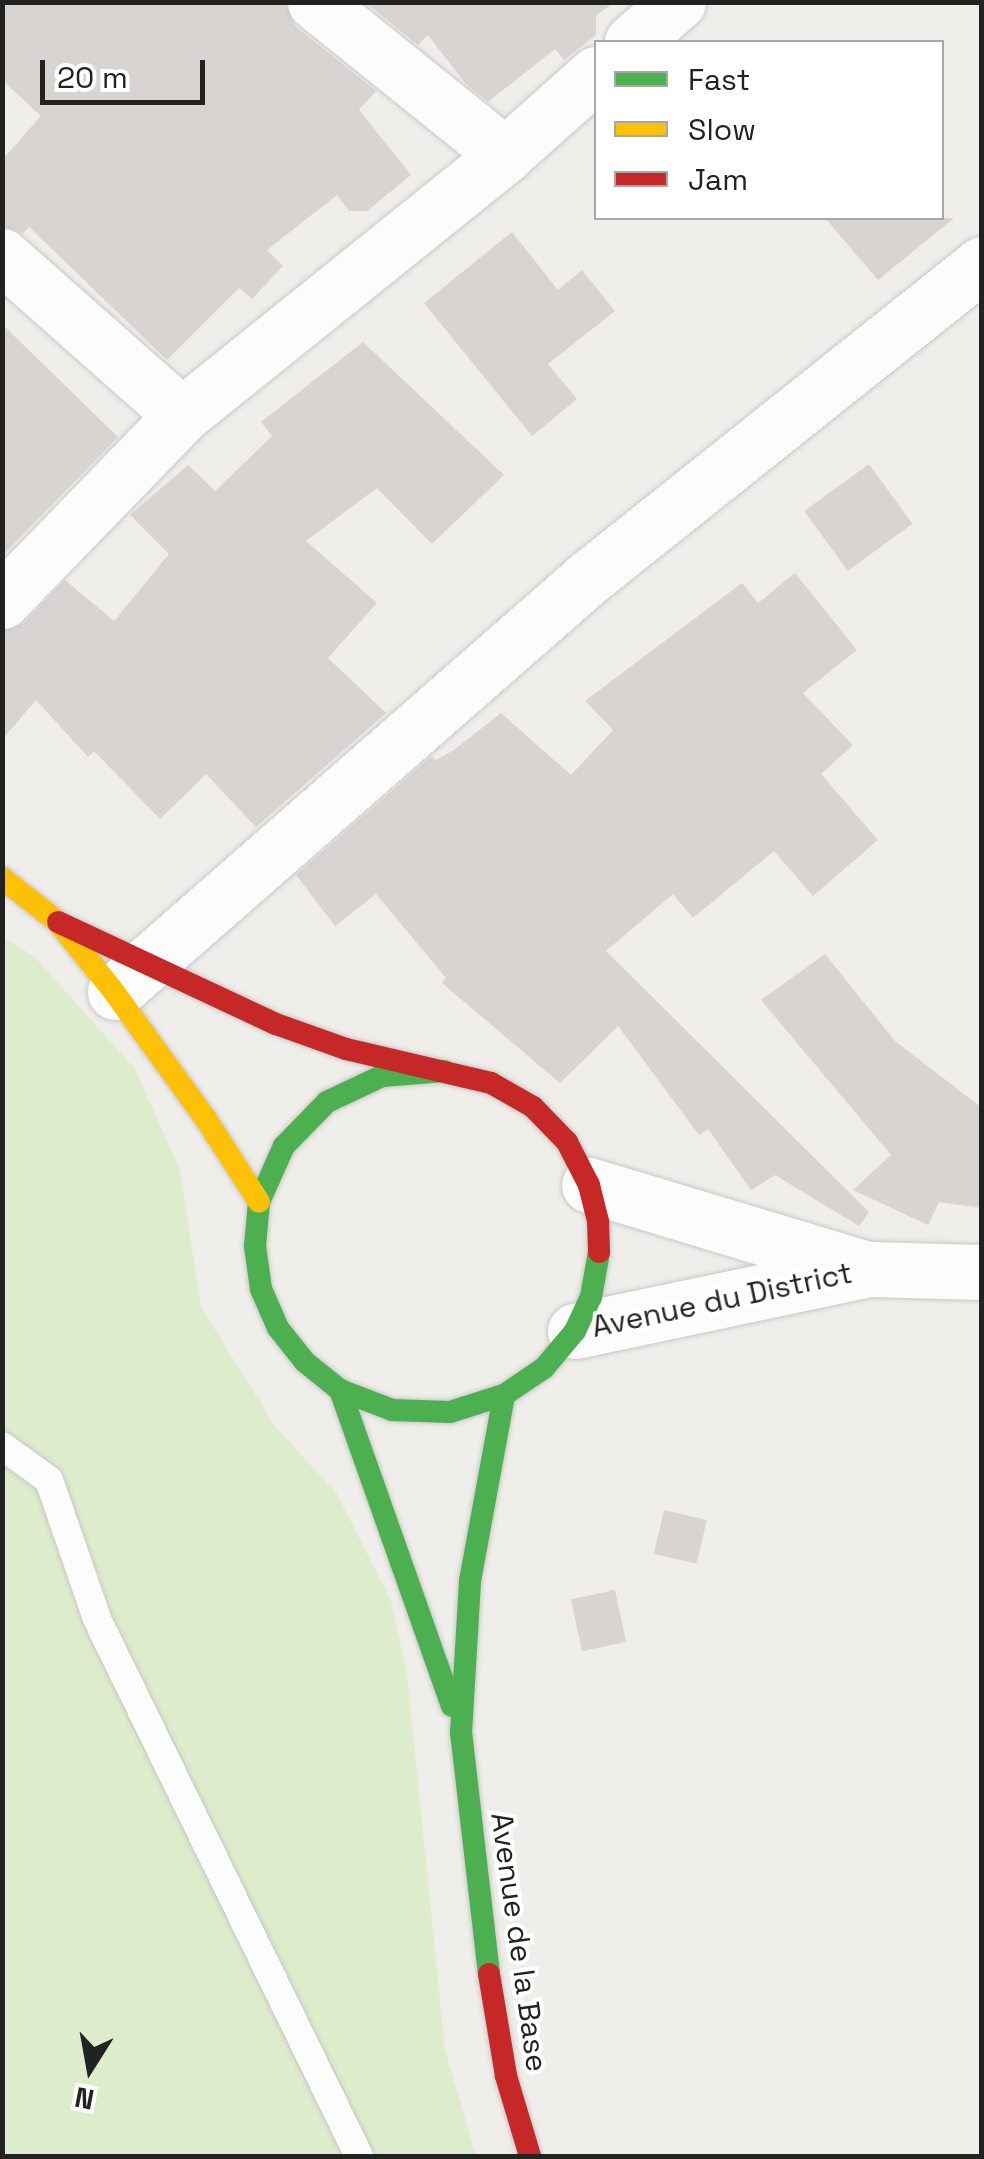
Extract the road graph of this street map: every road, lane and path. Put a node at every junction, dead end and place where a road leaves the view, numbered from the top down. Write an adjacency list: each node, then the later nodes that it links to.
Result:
1 (314, 2): 5 (street)
2 (678, 2): 3 (street)
3 (634, 40)
4 (594, 76): 5 (street)
5 (505, 155): 8 (street)
6 (2, 256): 8 (street)
7 (982, 264): 12 (street)
8 (182, 416): 9 (street)
9 (2, 602)
10 (2, 878): 11 (main road)
11 (58, 922): 12 (main road); 12 (main road)
12 (131, 978): 13 (main road); 15 (main road)
13 (444, 1071): 14 (main road); 15 (main road)
14 (590, 1185): 16 (street, Avenue du District); 18 (main road)
15 (258, 1202): 19 (main road)
16 (868, 1269): 17 (street, Avenue du District); 18 (street, Avenue du District)
17 (982, 1272)
18 (575, 1331): 20 (main road)
19 (340, 1390): 20 (main road); 22 (main road, Avenue de la Base)
20 (504, 1396): 22 (main road, Avenue de la Base)
21 (2, 1446): 23 (lane)
22 (461, 1733): 24 (main road, Avenue de la Base)
23 (359, 2156)
24 (530, 2156)

